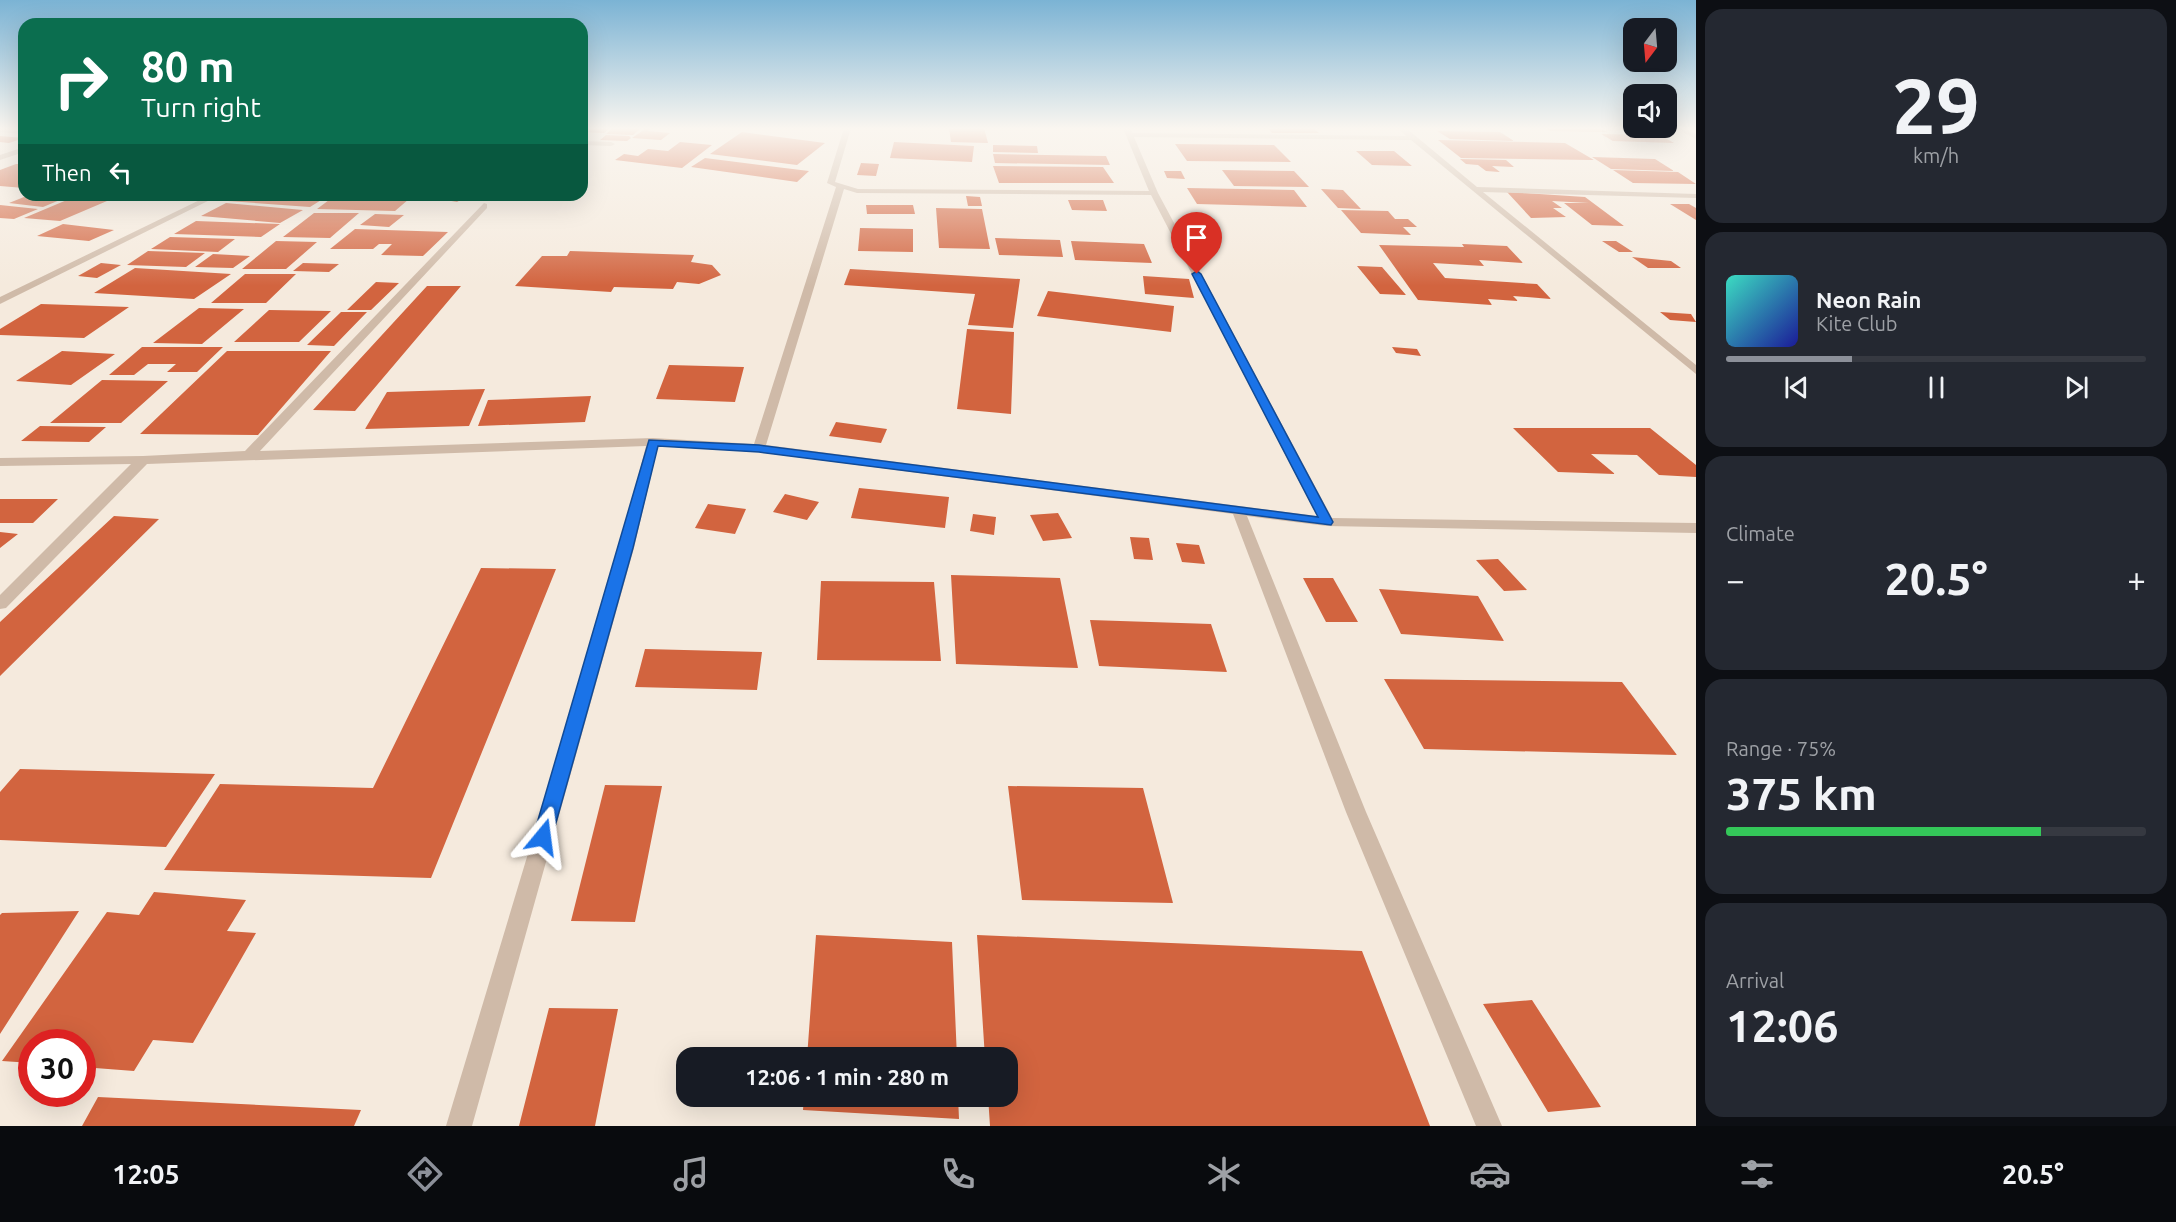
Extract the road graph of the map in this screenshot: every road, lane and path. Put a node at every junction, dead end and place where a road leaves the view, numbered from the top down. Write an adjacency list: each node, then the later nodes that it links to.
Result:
1 (832, 181): 4 (street)
2 (1149, 181): 6 (street)
3 (1467, 181): 5 (street)
4 (840, 188): 6 (street); 13 (street)
5 (1477, 189): 7 (street); 11 (street)
6 (1154, 193): 18 (street)
7 (1696, 196)
8 (204, 201): 10 (street)
9 (484, 206): 14 (street)
10 (0, 301)
11 (1696, 371)
12 (653, 442): 13 (street); 14 (street); 21 (street)
13 (759, 448): 17 (street)
14 (249, 454): 15 (street)
15 (143, 460): 16 (street); 20 (street)
16 (0, 462)
17 (1238, 510): 18 (street); 22 (street)
18 (1327, 522): 19 (street)
19 (1696, 528)
20 (0, 604)
21 (459, 1126)
22 (1490, 1126)

